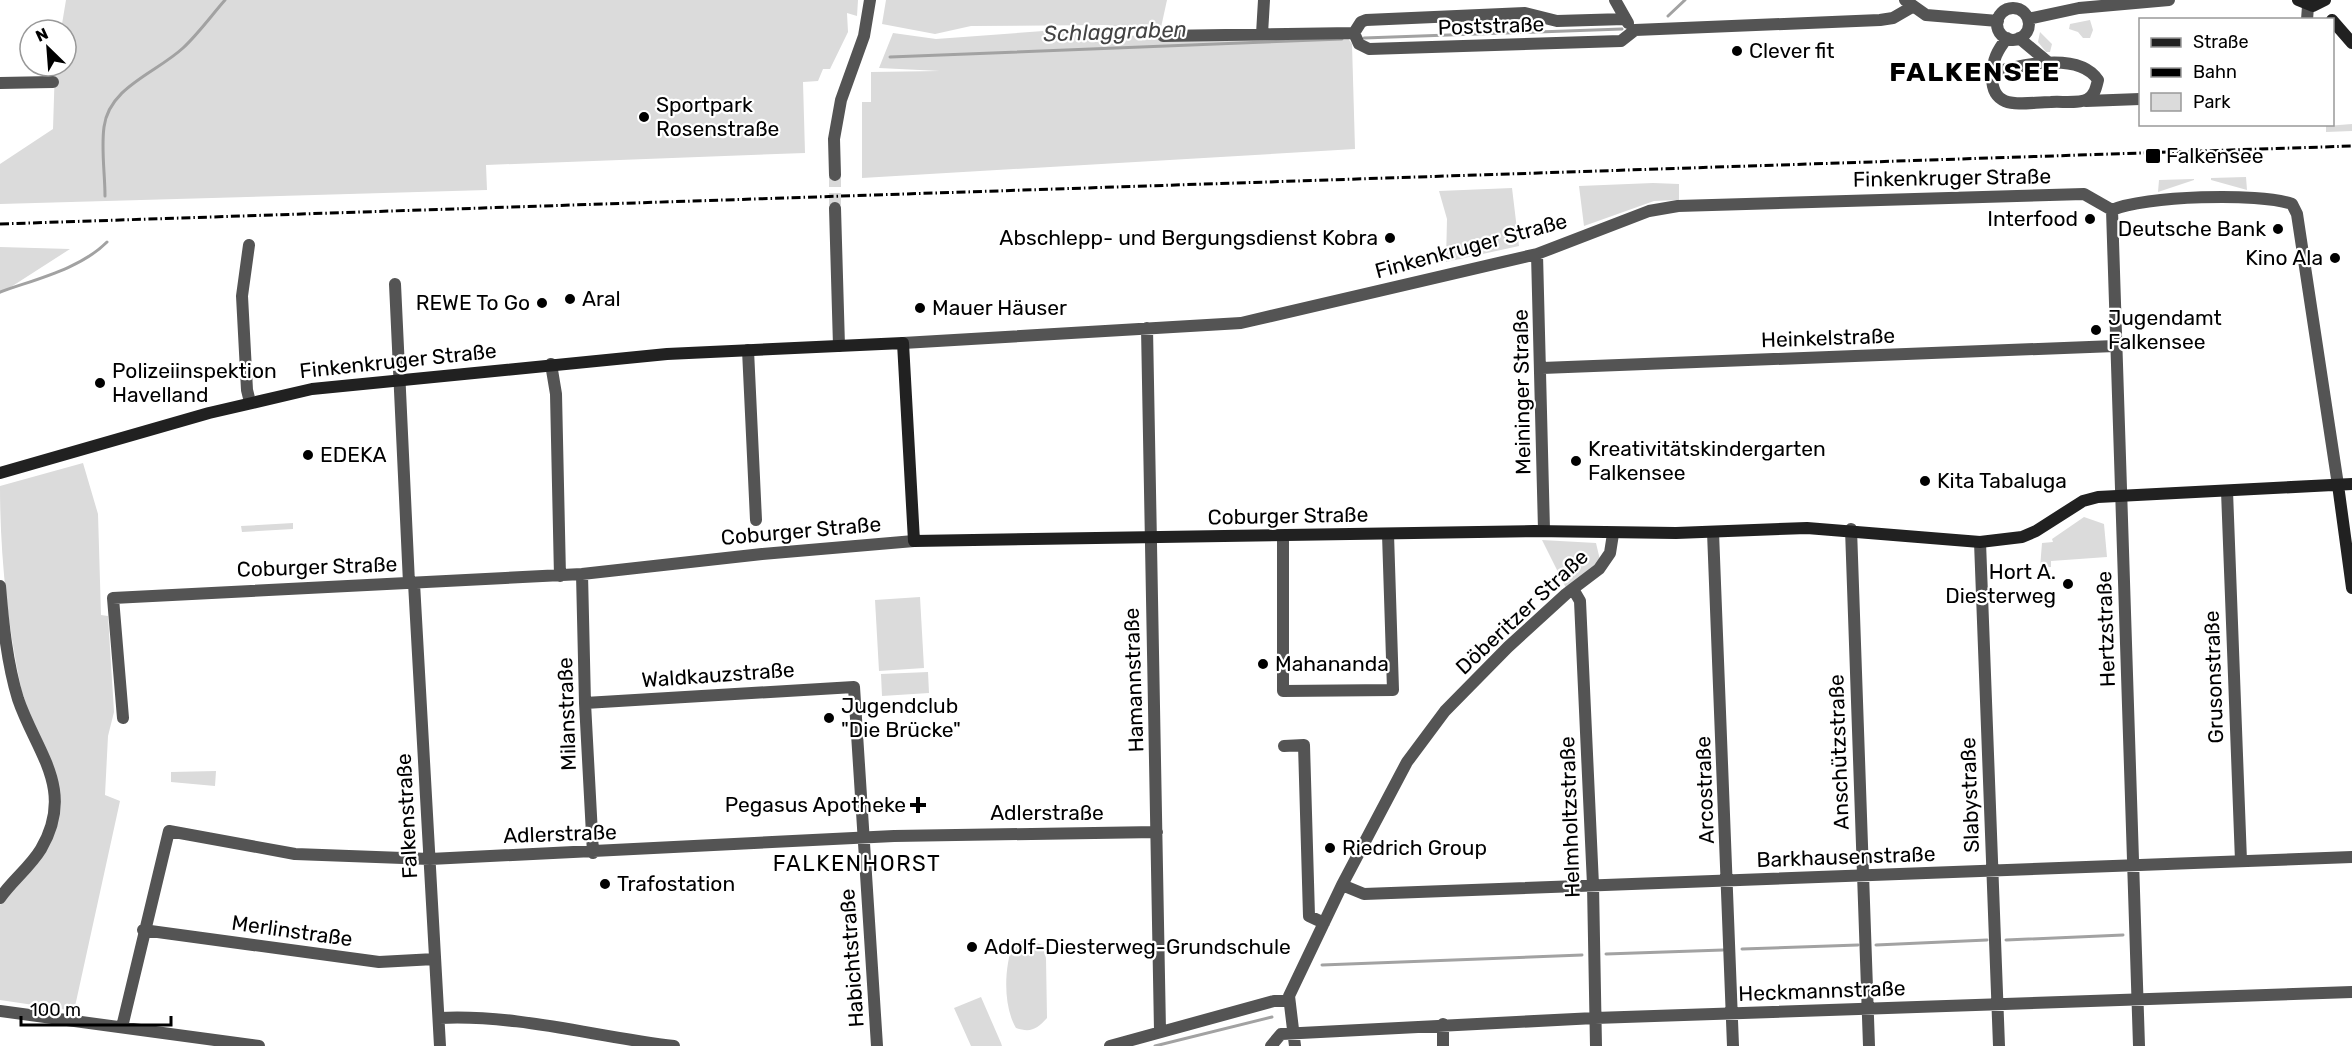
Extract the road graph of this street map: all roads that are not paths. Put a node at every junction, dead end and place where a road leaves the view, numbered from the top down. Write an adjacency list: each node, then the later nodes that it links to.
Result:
1 (870, 0): 27 (street)
2 (1264, 0): 15 (street)
3 (1615, 0): 11 (street)
4 (2169, 0): 12 (street)
5 (2323, 2): 7 (street); 10 (street)
6 (1908, 3): 13 (street, Poststraße); 16 (street, Poststraße)
7 (2303, 3): 9 (street)
8 (2012, 4): 12 (street); 13 (street)
9 (2307, 18)
10 (2331, 18)
11 (1625, 19): 16 (street); 17 (street, Poststraße)
12 (2028, 19): 19 (street)
13 (1998, 21): 19 (street)
14 (2334, 22): 20 (street)
15 (1263, 30): 17 (street, Poststraße); 18 (street, Poststraße)
16 (1635, 30): 17 (street, Poststraße)
17 (1354, 33)
18 (1163, 36)
19 (2013, 38): 21 (street); 22 (street)
20 (2352, 43)
21 (2048, 62): 22 (street); 26 (street)
22 (1992, 73): 26 (street)
23 (53, 82): 24 (street)
24 (0, 83)
25 (2139, 99): 26 (street)
26 (2086, 101)
27 (835, 175)
28 (835, 208): 35 (street)
29 (2112, 210): 31 (street, Finkenkruger Straße); 36 (street, Hertzstraße); 44 (street)
30 (249, 245): 41 (street)
31 (1537, 254): 33 (street, Finkenkruger Straße); 39 (street, Meininger Straße)
32 (395, 284): 40 (street, Falkenstraße)
33 (1147, 328): 34 (street, Finkenkruger Straße); 54 (street, Hamannstraße)
34 (903, 343): 35 (street, Finkenkruger Straße); 55 (street)
35 (839, 346): 37 (street, Finkenkruger Straße)
36 (2115, 346): 39 (street, Heinkelstraße); 46 (street, Hertzstraße)
37 (748, 350): 38 (street, Finkenkruger Straße); 47 (street)
38 (551, 364): 40 (street, Finkenkruger Straße); 58 (street)
39 (1542, 368): 49 (street, Meininger Straße)
40 (398, 380): 41 (street, Finkenkruger Straße); 59 (street, Falkenstraße)
41 (250, 402): 42 (street, Finkenkruger Straße)
42 (0, 473)
43 (2352, 484): 44 (street)
44 (2338, 485): 45 (street); 61 (street)
45 (2227, 491): 46 (street); 73 (street, Grusonstraße)
46 (2121, 494): 56 (street); 74 (street, Hertzstraße)
47 (756, 520)
48 (1851, 529): 50 (street); 56 (street); 76 (street, Anschützstraße)
49 (1544, 530): 51 (street, Coburger Straße); 52 (street, Coburger Straße)
50 (1713, 532): 52 (street); 77 (street, Arcostraße)
51 (1388, 534): 53 (street, Coburger Straße); 53 (street)
52 (1613, 534): 62 (street, Döberitzer Straße)
53 (1283, 536): 54 (street, Coburger Straße)
54 (1149, 537): 55 (street, Coburger Straße); 68 (street, Hamannstraße)
55 (914, 541): 57 (street, Coburger Straße)
56 (1980, 542): 75 (street, Slabystraße)
57 (582, 574): 58 (street, Coburger Straße); 65 (street, Milanstraße)
58 (560, 576): 59 (street, Coburger Straße)
59 (412, 583): 66 (street, Coburger Straße); 72 (street, Falkenstraße)
60 (0, 586): 63 (street)
61 (2352, 588)
62 (1573, 589): 78 (street, Döberitzer Straße); 79 (street, Helmholtzstraße)
63 (1, 603): 80 (street)
64 (854, 687): 65 (street, Waldkauzstraße); 69 (street, Habichtstraße)
65 (585, 703): 70 (street, Milanstraße)
66 (123, 718)
67 (1284, 746): 81 (street)
68 (1158, 832): 69 (street, Adlerstraße); 95 (street, Hamannstraße)
69 (863, 838): 70 (street, Adlerstraße); 102 (street, Habichtstraße)
70 (593, 853): 72 (street, Adlerstraße)
71 (2352, 857): 73 (street, Barkhausenstraße)
72 (430, 859): 82 (street, Adlerstraße); 83 (street, Falkenstraße)
73 (2241, 861): 74 (street, Barkhausenstraße)
74 (2133, 867): 75 (street, Barkhausenstraße); 86 (street, Hertzstraße)
75 (1993, 872): 76 (street, Barkhausenstraße); 87 (street, Slabystraße)
76 (1863, 877): 77 (street, Barkhausenstraße); 88 (street, Anschützstraße)
77 (1728, 881): 79 (street, Barkhausenstraße); 90 (street, Arcostraße)
78 (1342, 885): 79 (street, Barkhausenstraße); 81 (street, Döberitzer Straße)
79 (1593, 885): 92 (street, Helmholtzstraße)
80 (0, 898)
81 (1324, 923): 85 (street, Döberitzer Straße)
82 (143, 930): 83 (street, Merlinstraße); 94 (street, Adlerstraße)
83 (435, 959): 91 (street, Falkenstraße)
84 (2352, 992): 86 (street, Heckmannstraße)
85 (1288, 1001): 95 (street); 97 (street)
86 (2138, 1001): 87 (street, Heckmannstraße); 110 (street, Hertzstraße)
87 (1997, 1005): 88 (street, Heckmannstraße); 109 (street, Slabystraße)
88 (1866, 1009): 90 (street, Heckmannstraße); 108 (street, Anschützstraße)
89 (0, 1011): 94 (street)
90 (1732, 1014): 92 (street, Heckmannstraße); 107 (street, Arcostraße)
91 (439, 1018): 96 (street); 99 (street, Falkenstraße)
92 (1595, 1018): 93 (street, Heckmannstraße); 106 (street, Helmholtzstraße)
93 (1443, 1024): 97 (street, Heckmannstraße); 105 (street)
94 (122, 1027): 98 (street)
95 (1160, 1031): 103 (street)
96 (599, 1033): 100 (street); 101 (street)
97 (1295, 1040): 104 (street)
98 (260, 1046)
99 (440, 1046)
100 (597, 1046)
101 (674, 1046)
102 (877, 1046)
103 (1110, 1046)
104 (1270, 1046)
105 (1443, 1046)
106 (1596, 1046)
107 (1733, 1046)
108 (1869, 1046)
109 (1999, 1046)
110 (2139, 1046)

